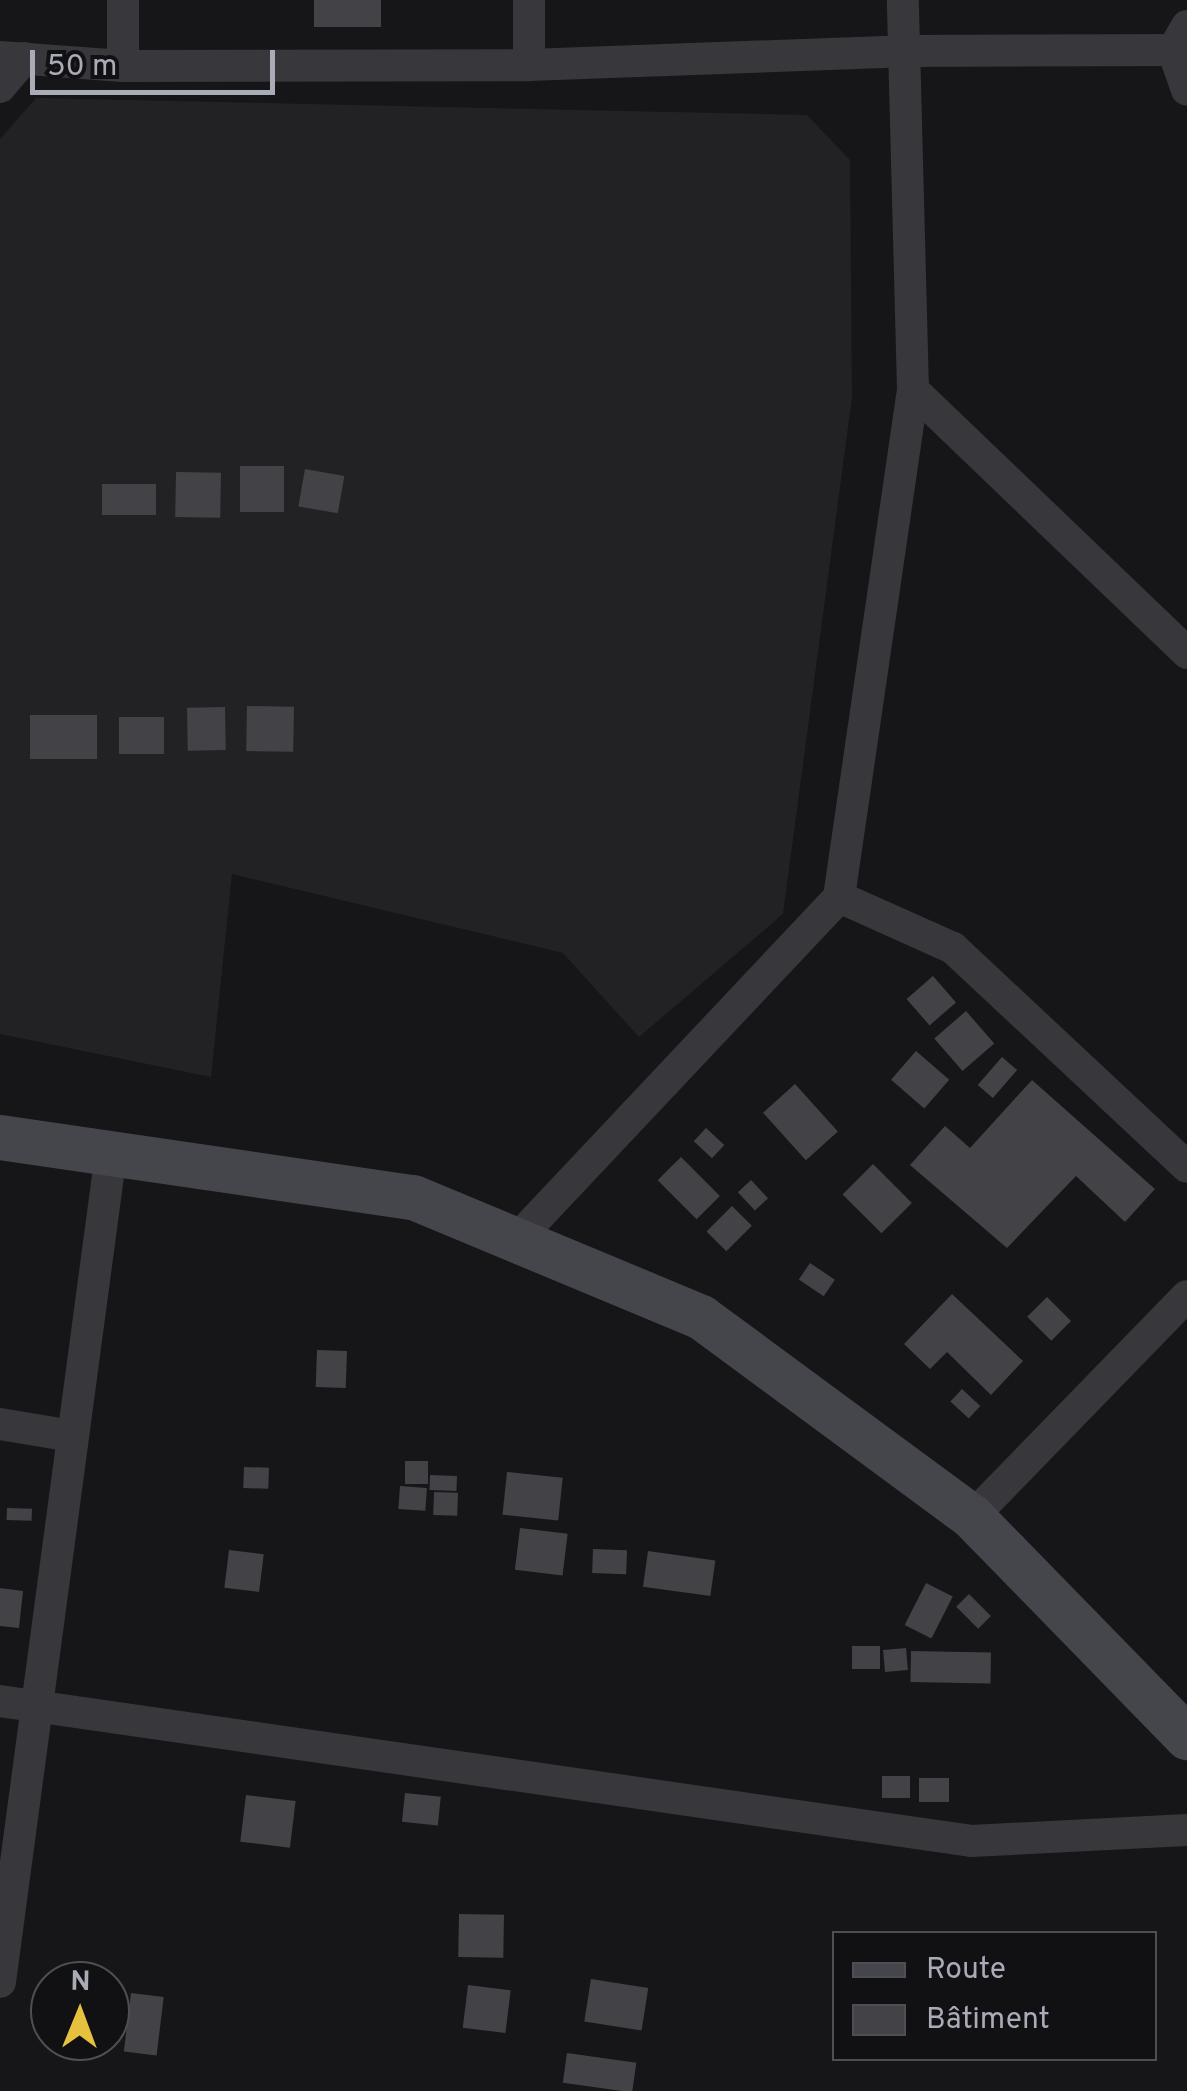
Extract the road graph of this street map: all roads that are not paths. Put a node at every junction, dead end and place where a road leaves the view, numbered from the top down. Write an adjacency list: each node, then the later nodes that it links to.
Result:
1 (123, 0): 8 (street)
2 (530, 0): 7 (street)
3 (903, 0): 5 (street)
4 (1182, 42): 5 (street); 10 (street)
5 (904, 51): 7 (street); 11 (street)
6 (12, 58): 8 (street); 9 (street)
7 (529, 65): 8 (street)
8 (123, 66)
9 (0, 87)
10 (1187, 90)
11 (912, 390): 12 (street); 13 (street)
12 (1187, 653)
13 (839, 898): 16 (street); 17 (street)
14 (0, 1137): 15 (street)
15 (110, 1153): 17 (street); 20 (street)
16 (1187, 1167)
17 (516, 1240): 21 (street)
18 (1187, 1296): 21 (street)
19 (0, 1424): 20 (street)
20 (72, 1436): 23 (street)
21 (972, 1517): 24 (street)
22 (0, 1701): 23 (street)
23 (36, 1706): 25 (street); 26 (street)
24 (1187, 1737)
25 (1187, 1830)
26 (1, 1966)

